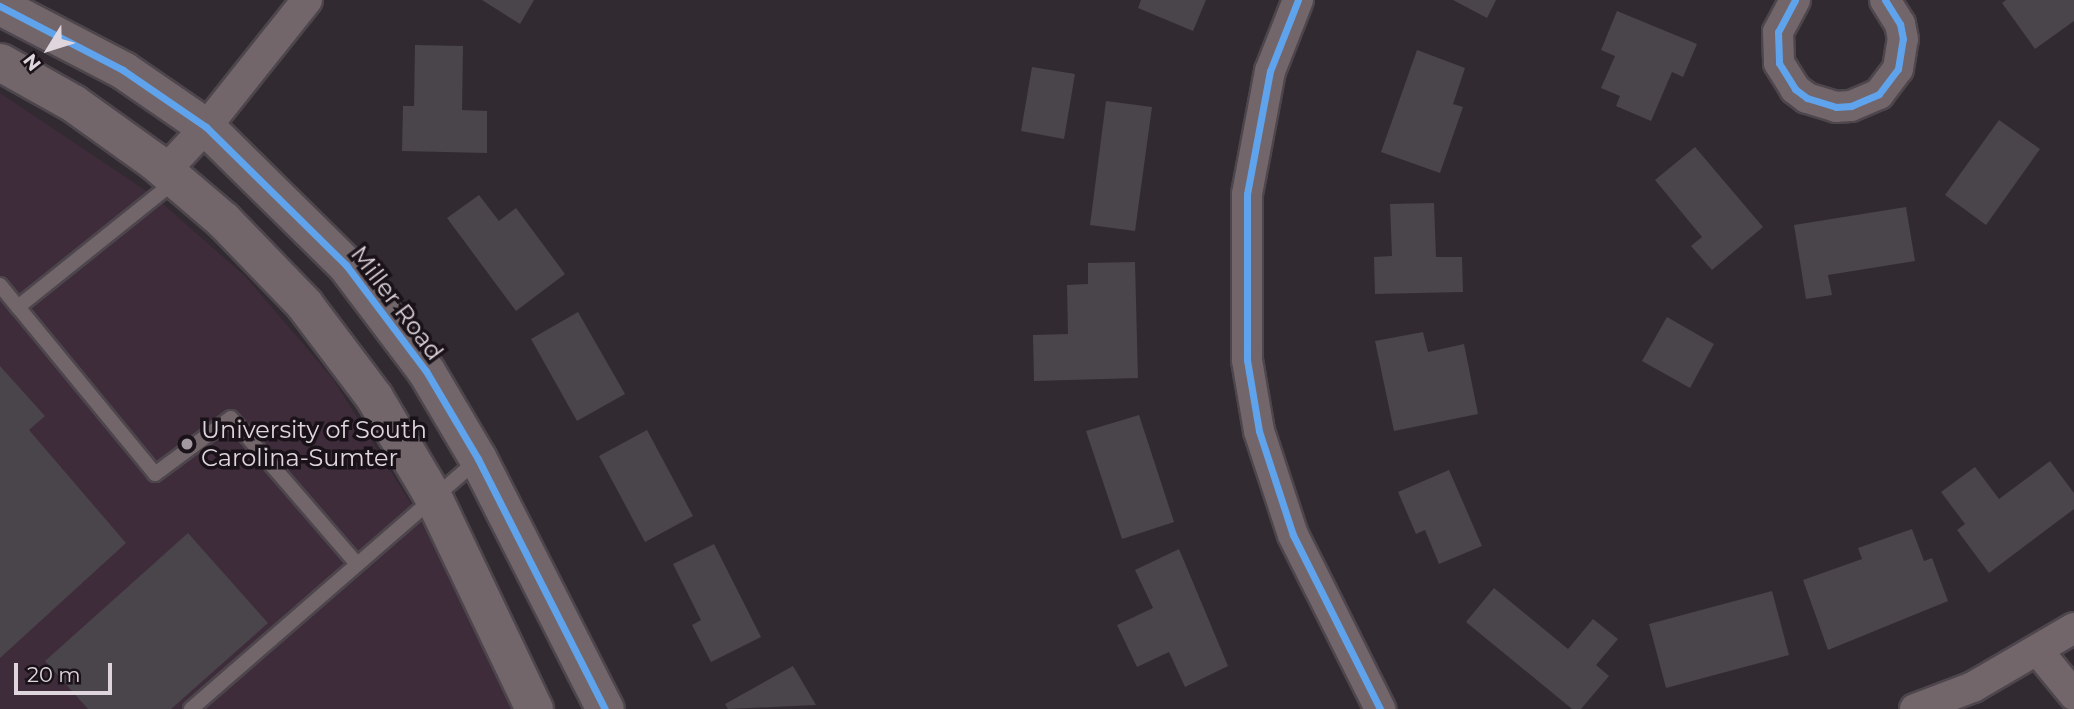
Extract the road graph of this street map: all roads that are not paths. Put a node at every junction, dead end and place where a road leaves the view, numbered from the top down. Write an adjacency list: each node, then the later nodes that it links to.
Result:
1 (307, 0): 7 (street)
2 (1298, 0): 20 (street)
3 (1796, 0): 4 (street)
4 (1885, 0)
5 (0, 6): 7 (street, Miller Road)
6 (0, 62): 8 (street)
7 (206, 127): 8 (street); 11 (street, Miller Road)
8 (171, 175): 10 (lane); 12 (street)
9 (0, 285): 10 (lane)
10 (18, 307): 13 (lane)
11 (478, 459): 12 (lane); 19 (street, Miller Road)
12 (432, 495): 13 (lane); 18 (street)
13 (356, 563): 17 (lane)
14 (2074, 628): 15 (street)
15 (2038, 651): 16 (street); 21 (street)
16 (2074, 695)
17 (191, 709)
18 (534, 709)
19 (605, 709)
20 (1380, 709)
21 (1915, 709)

